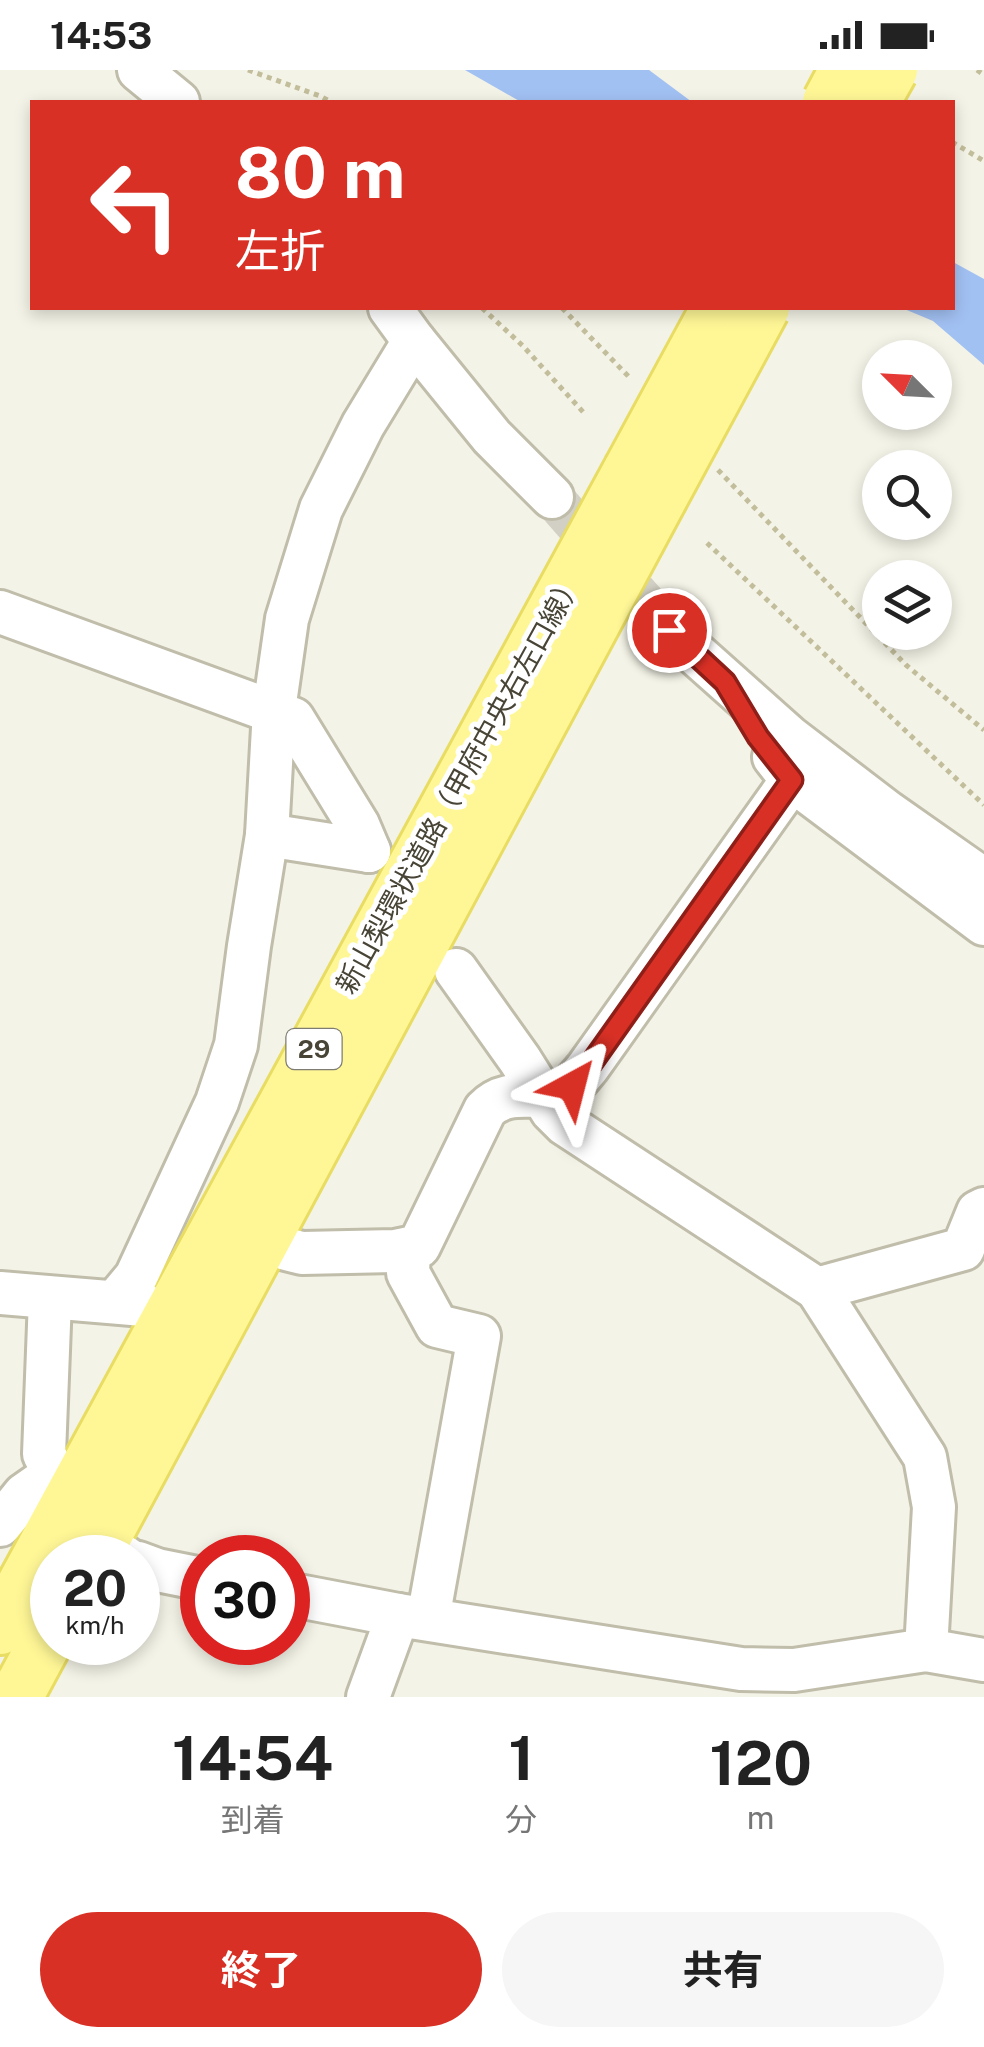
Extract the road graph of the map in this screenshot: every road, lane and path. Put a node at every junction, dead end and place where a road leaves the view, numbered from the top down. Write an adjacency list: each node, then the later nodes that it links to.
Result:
1 (139, 70): 8 (street)
2 (248, 70): 9 (path)
3 (839, 70): 10 (main road, bridge)
4 (846, 70): 11 (main road, bridge)
5 (890, 70): 12 (main road, bridge)
6 (977, 70): 7 (path)
7 (984, 75)
8 (176, 100)
9 (327, 100)
10 (827, 100)
11 (827, 100)
12 (874, 100)
13 (955, 144): 14 (path)
14 (984, 161)
15 (484, 310): 21 (path)
16 (564, 310): 20 (path)
17 (717, 310): 23 (main road, 新山梨環状道路（甲府中央右左口線） / 29, bridge)
18 (762, 310): 23 (main road, 新山梨環状道路（甲府中央右左口線） / 29, bridge)
19 (402, 324): 24 (street); 29 (street)
20 (633, 381)
21 (584, 413)
22 (715, 467): 30 (path)
23 (645, 484): 39 (main road, 新山梨環状道路（甲府中央右左口線） / 29); 45 (main road, 新山梨環状道路（甲府中央右左口線） / 29)
24 (552, 498)
25 (707, 544): 32 (path)
26 (0, 612): 29 (street)
27 (669, 630): 28 (street)
28 (725, 682): 31 (street); 34 (street)
29 (274, 710): 33 (street); 33 (street)
30 (984, 730)
31 (792, 780): 35 (street); 37 (street)
32 (984, 805)
33 (267, 835): 44 (street)
34 (984, 880)
35 (984, 924)
36 (456, 970): 37 (street)
37 (542, 1096): 40 (street); 41 (street)
38 (984, 1209): 41 (street)
39 (264, 1239): 40 (street); 49 (main road, 新山梨環状道路（甲府中央右左口線） / 29)
40 (409, 1249): 51 (street)
41 (816, 1289): 53 (street)
42 (0, 1293): 43 (street)
43 (50, 1299): 44 (street); 46 (street)
44 (116, 1301): 45 (street)
45 (169, 1315): 46 (main road, 新山梨環状道路（甲府中央右左口線） / 29)
46 (62, 1487): 47 (street); 48 (street); 52 (main road, 新山梨環状道路（甲府中央右左口線） / 29)
47 (0, 1525)
48 (98, 1535)
49 (124, 1535)
50 (310, 1598): 51 (street)
51 (413, 1617): 56 (street); 58 (street)
52 (0, 1628)
53 (926, 1650): 54 (street); 56 (street)
54 (984, 1660)
55 (33, 1665): 57 (main road)
56 (858, 1680)
57 (16, 1697)
58 (368, 1697)

